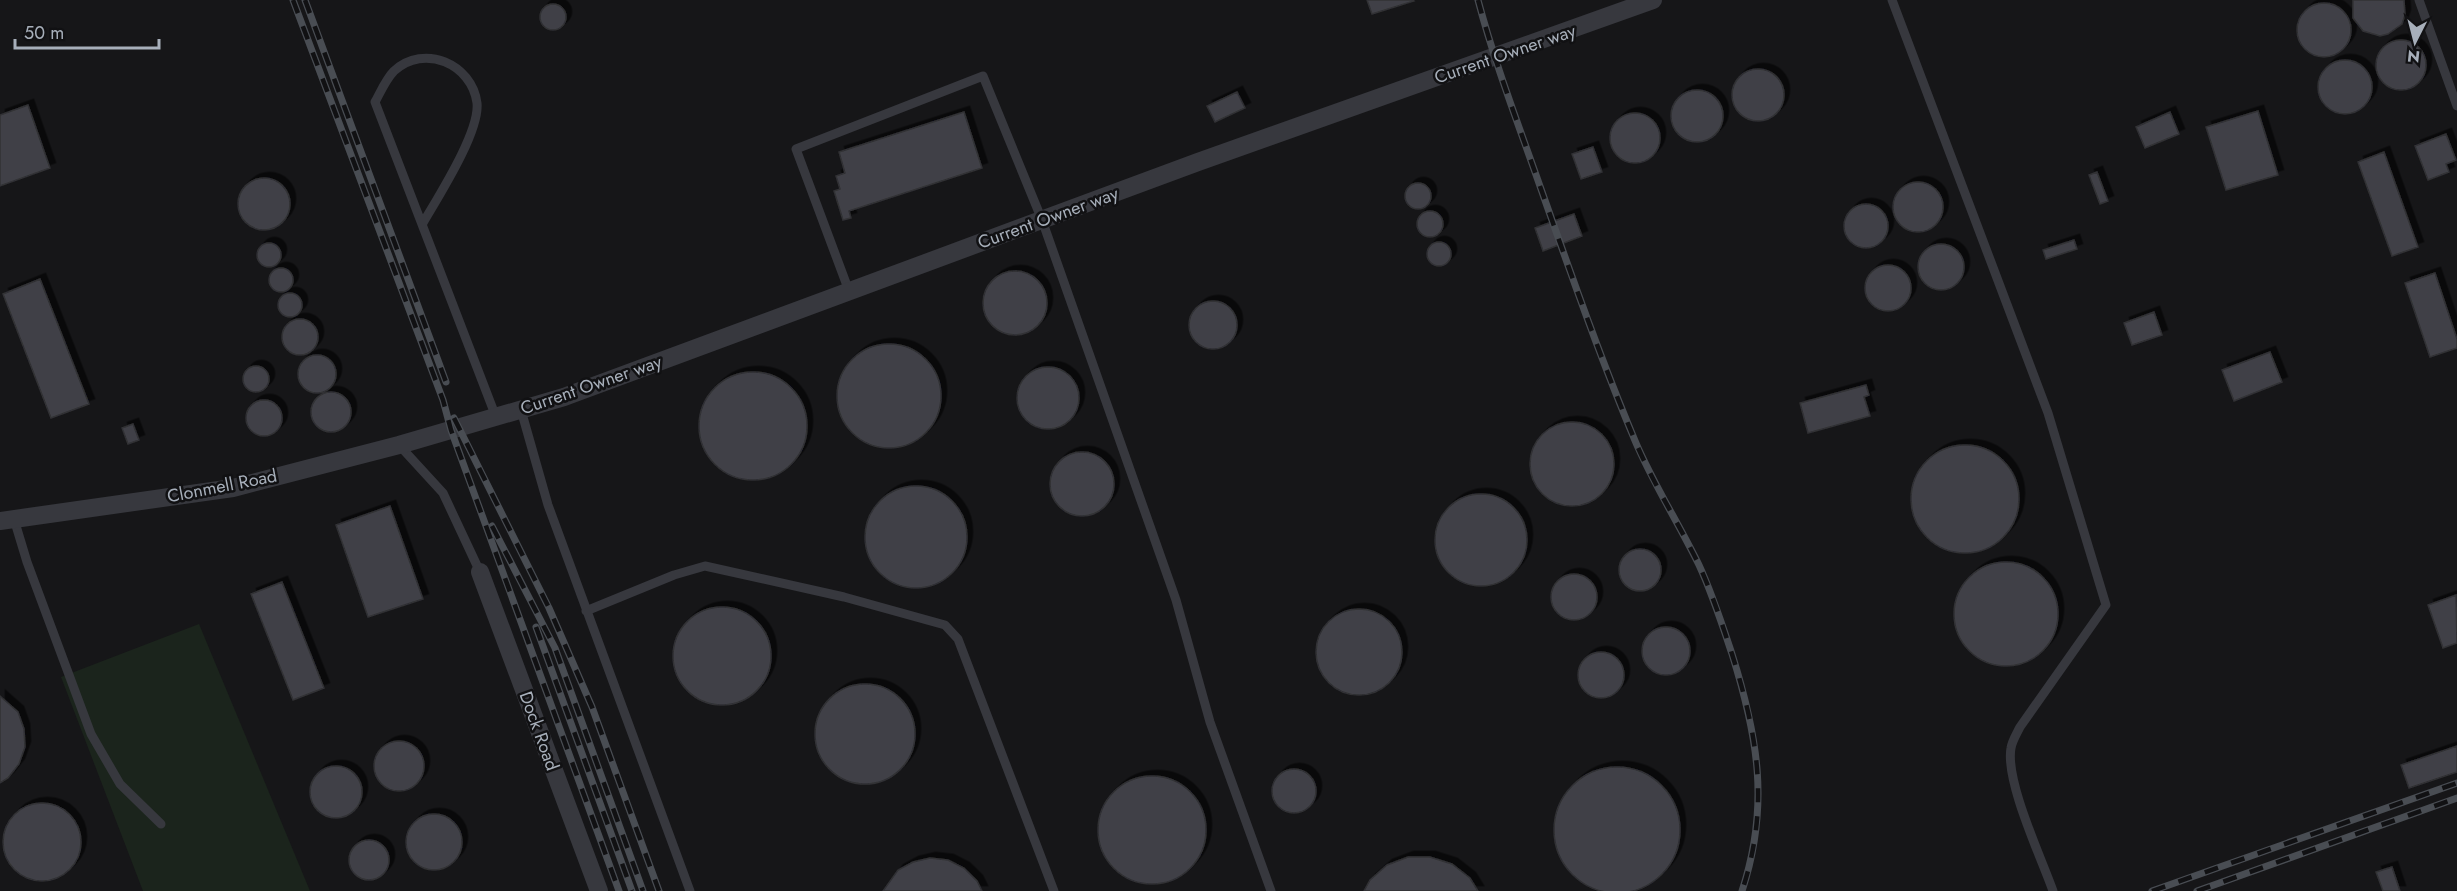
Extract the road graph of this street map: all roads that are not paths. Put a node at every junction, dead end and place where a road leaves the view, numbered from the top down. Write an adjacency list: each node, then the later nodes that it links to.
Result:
1 (1653, 0): 5 (street, Current Owner way)
2 (1892, 0): 20 (lane)
3 (2419, 0): 4 (lane)
4 (2457, 106)
5 (1042, 220): 7 (street, Current Owner way); 7 (lane); 19 (lane)
6 (423, 223): 6 (lane); 9 (lane)
7 (849, 291): 8 (street, Current Owner way)
8 (521, 410): 9 (street, Current Owner way); 14 (lane)
9 (496, 417): 10 (street, Current Owner way)
10 (441, 433): 11 (street, Clonmell Road)
11 (399, 445): 12 (street, Clonmell Road); 13 (lane)
12 (7, 520): 15 (lane)
13 (480, 572): 16 (street, Dock Road)
14 (586, 611): 17 (lane); 18 (lane)
15 (161, 824)
16 (599, 891)
17 (690, 891)
18 (1054, 891)
19 (1271, 891)
20 (2053, 891)

